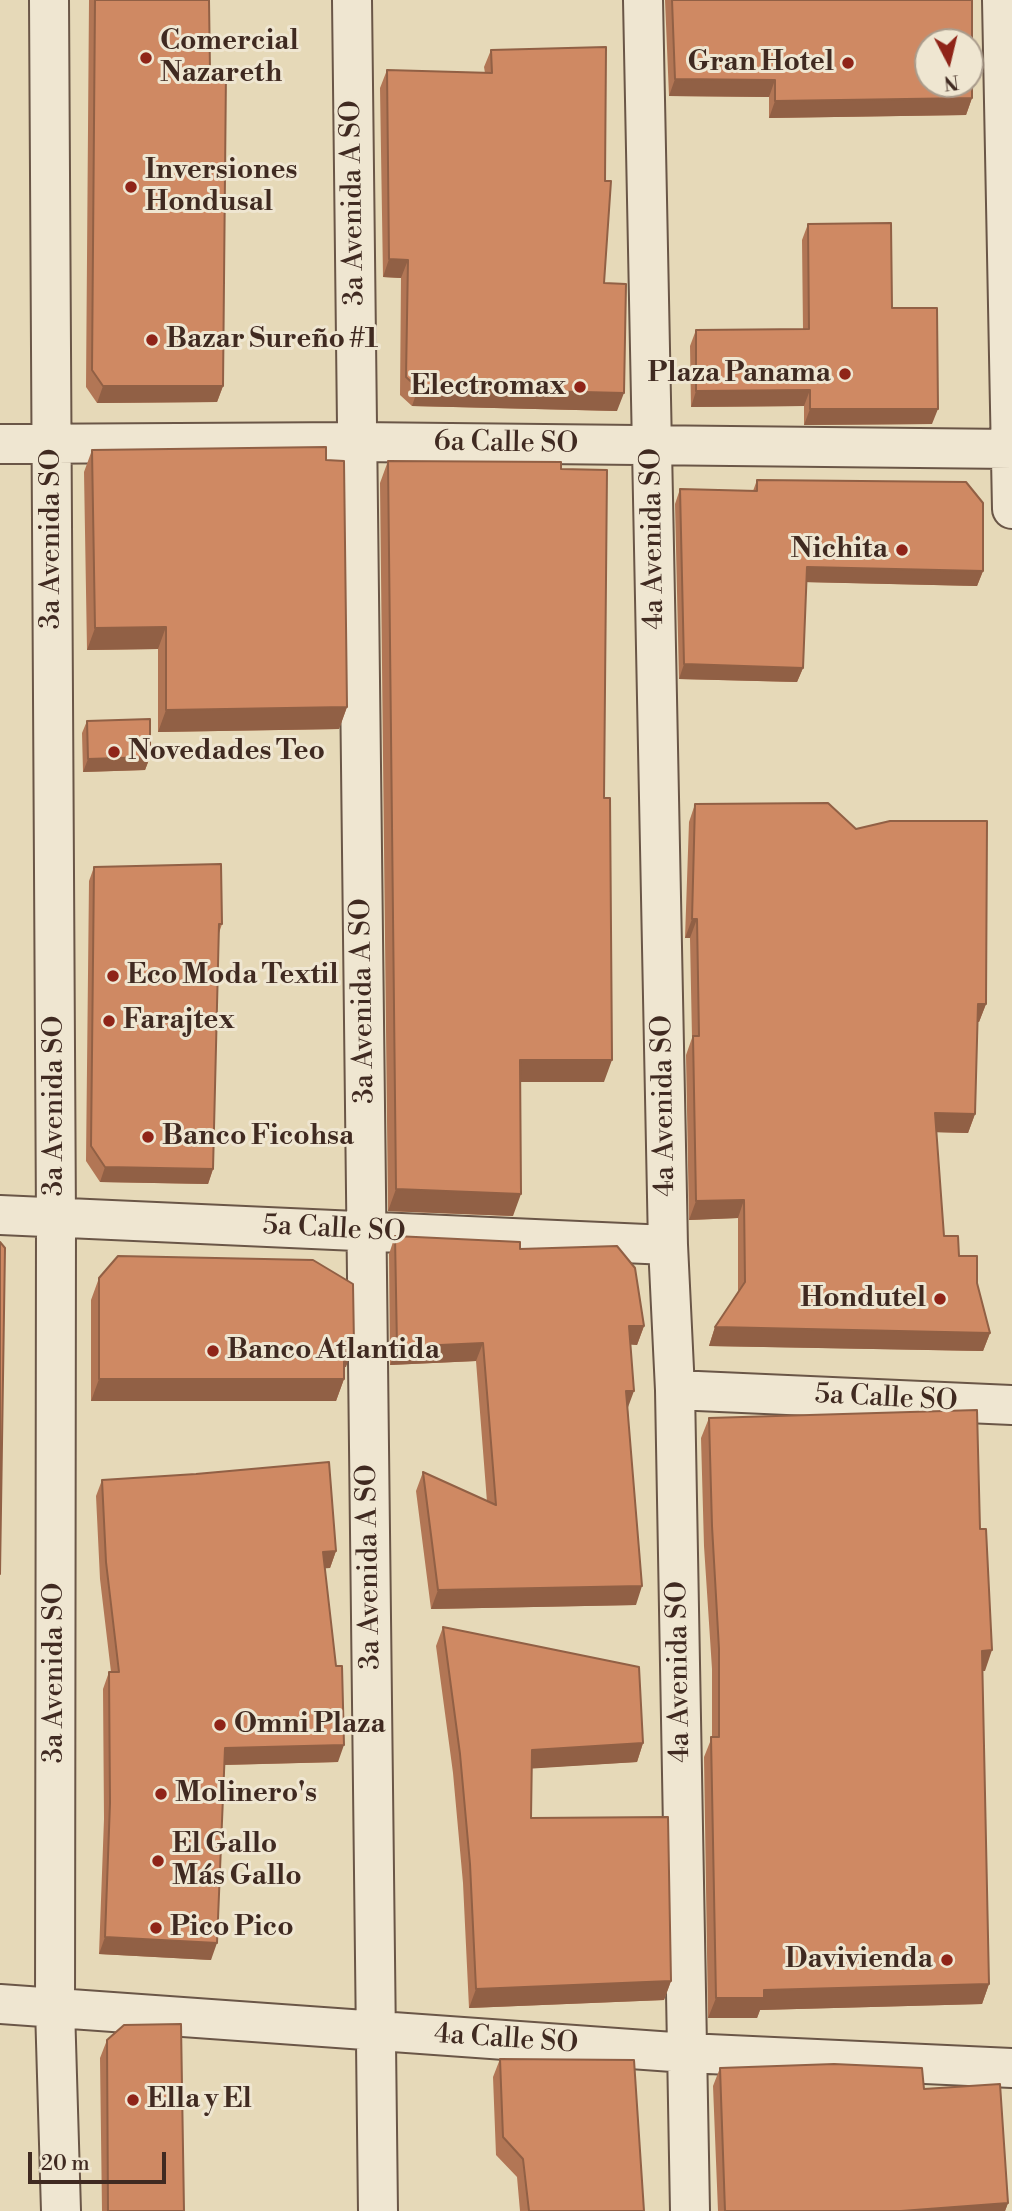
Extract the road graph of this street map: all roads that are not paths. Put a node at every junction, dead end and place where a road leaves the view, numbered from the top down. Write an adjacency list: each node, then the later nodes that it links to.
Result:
1 (49, 0): 7 (street, 3a Avenida SO)
2 (352, 0): 5 (street, 3a Avenida A SO)
3 (643, 0): 8 (street, 4a Avenida SO)
4 (1002, 0): 9 (street)
5 (357, 442): 7 (street, 6a Calle SO); 8 (street, 6a Calle SO); 13 (street, 3a Avenida A SO)
6 (0, 444): 7 (street, 6a Calle SO)
7 (52, 444): 12 (street, 3a Avenida SO)
8 (652, 445): 9 (street, 6a Calle SO); 14 (street, 4a Avenida SO)
9 (1011, 449): 10 (street)
10 (1012, 509)
11 (0, 1215): 12 (street, 5a Calle SO)
12 (56, 1218): 13 (street, 5a Calle SO); 18 (street, 3a Avenida SO)
13 (366, 1231): 14 (street, 5a Calle SO); 19 (street, 3a Avenida A SO)
14 (668, 1245): 15 (street, 4a Avenida SO)
15 (676, 1390): 16 (street, 5a Calle SO); 20 (street, 4a Avenida SO)
16 (1012, 1405)
17 (0, 2004): 18 (street, 4a Calle SO)
18 (55, 2008): 19 (street, 4a Calle SO); 22 (street, 3a Avenida SO)
19 (375, 2031): 20 (street, 4a Calle SO); 23 (street, 3a Avenida A SO)
20 (687, 2053): 21 (street, 4a Calle SO); 24 (street, 4a Avenida SO)
21 (1012, 2068)
22 (61, 2211)
23 (377, 2211)
24 (690, 2211)

